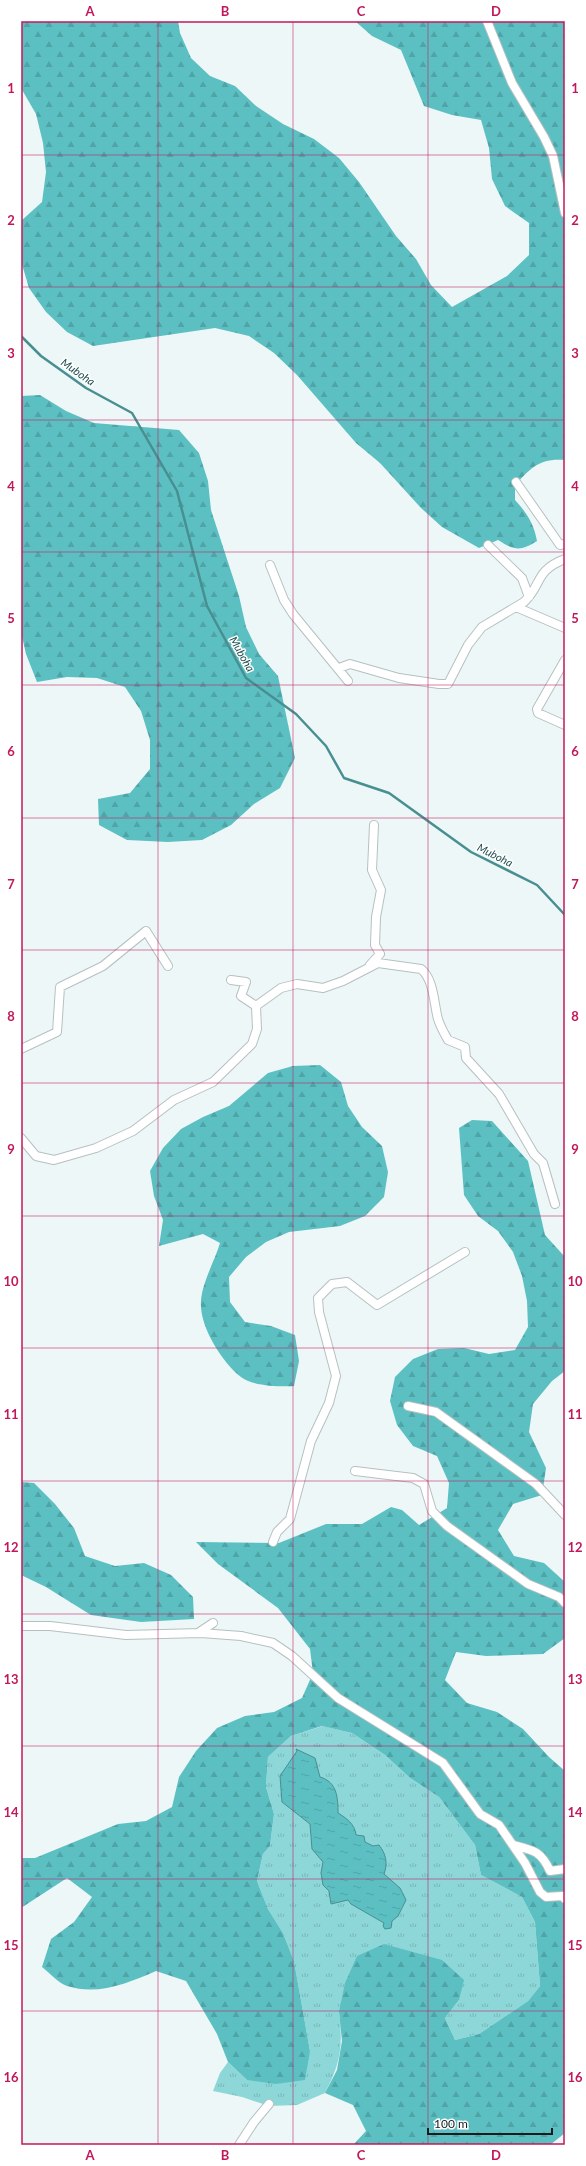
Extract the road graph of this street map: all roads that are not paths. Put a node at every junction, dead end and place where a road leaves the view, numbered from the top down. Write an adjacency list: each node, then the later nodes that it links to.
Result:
1 (487, 21): 2 (street)
2 (565, 212)
3 (516, 482): 4 (street)
4 (565, 544)
5 (488, 545): 8 (street)
6 (565, 559): 8 (street)
7 (270, 564): 12 (street)
8 (529, 597): 9 (street)
9 (516, 607): 10 (street); 12 (street)
10 (565, 628)
11 (565, 660): 14 (street)
12 (339, 668): 13 (street)
13 (348, 681)
14 (565, 725)
15 (374, 825): 17 (street)
16 (168, 966): 20 (street)
17 (364, 971): 19 (street); 22 (street)
18 (231, 980): 19 (street)
19 (256, 1006): 21 (street)
20 (21, 1049)
21 (21, 1138)
22 (555, 1204)
23 (465, 1252): 27 (street)
24 (408, 1406): 26 (street)
25 (355, 1471): 28 (street)
26 (565, 1515)
27 (273, 1542)
28 (565, 1604)
29 (213, 1623): 31 (street)
30 (21, 1626): 31 (street)
31 (197, 1633): 32 (street)
32 (513, 1845): 33 (street); 34 (street)
33 (565, 1869)
34 (565, 1899)
35 (270, 2104): 36 (street)
36 (239, 2145)

